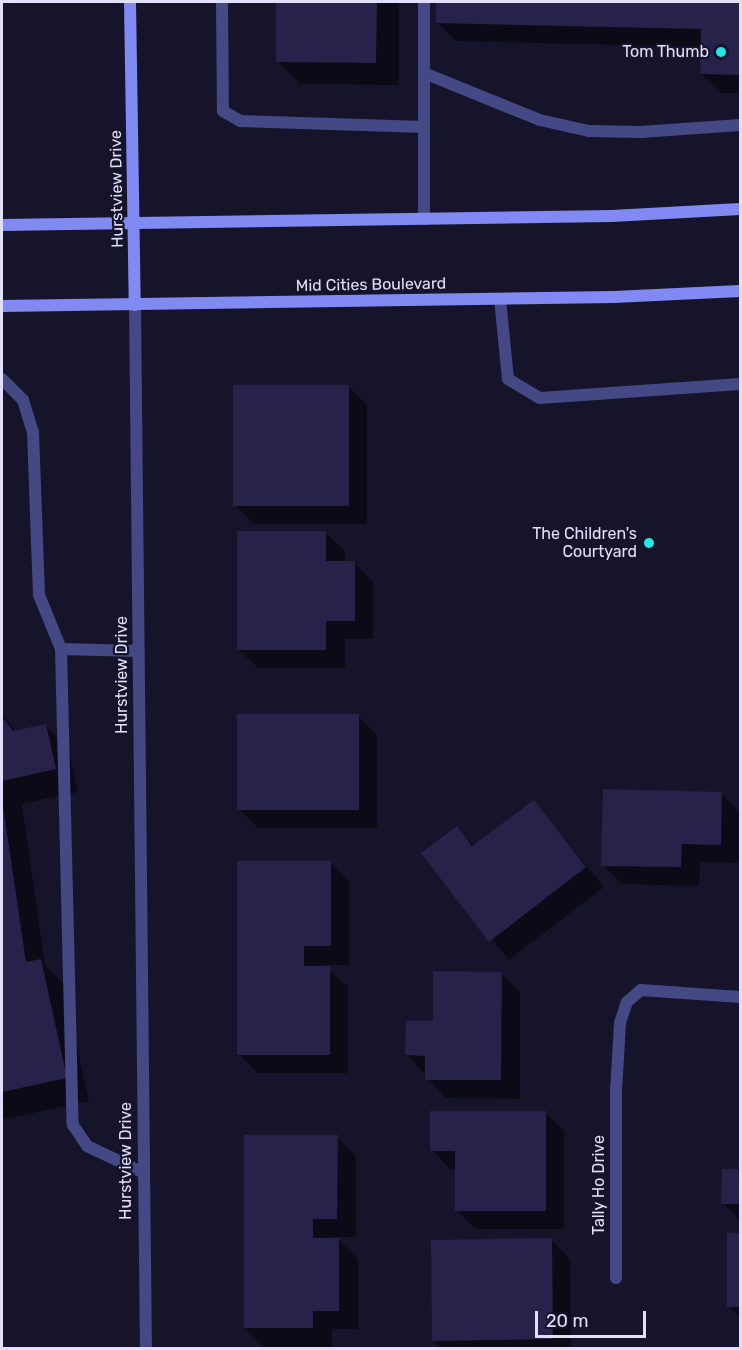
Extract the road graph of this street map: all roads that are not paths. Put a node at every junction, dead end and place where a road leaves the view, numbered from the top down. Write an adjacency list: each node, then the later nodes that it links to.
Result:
1 (130, 2): 9 (main road, Hurstview Drive)
2 (222, 2): 6 (street)
3 (424, 2): 4 (street)
4 (424, 73): 5 (street); 6 (street)
5 (741, 125)
6 (424, 127): 8 (street)
7 (741, 209): 8 (main road)
8 (424, 219): 9 (main road)
9 (134, 224): 10 (main road); 13 (main road, Hurstview Drive)
10 (2, 225)
11 (741, 291): 12 (main road, Mid Cities Boulevard)
12 (500, 299): 13 (main road, Mid Cities Boulevard); 16 (street)
13 (135, 305): 14 (main road, Mid Cities Boulevard); 18 (street, Hurstview Drive)
14 (2, 306)
15 (2, 380): 17 (street)
16 (741, 384)
17 (61, 649): 18 (street); 20 (street)
18 (138, 651): 20 (street, Hurstview Drive)
19 (741, 997): 21 (street, Tally Ho Drive)
20 (141, 1172): 22 (street, Hurstview Drive)
21 (616, 1278)
22 (146, 1348)

